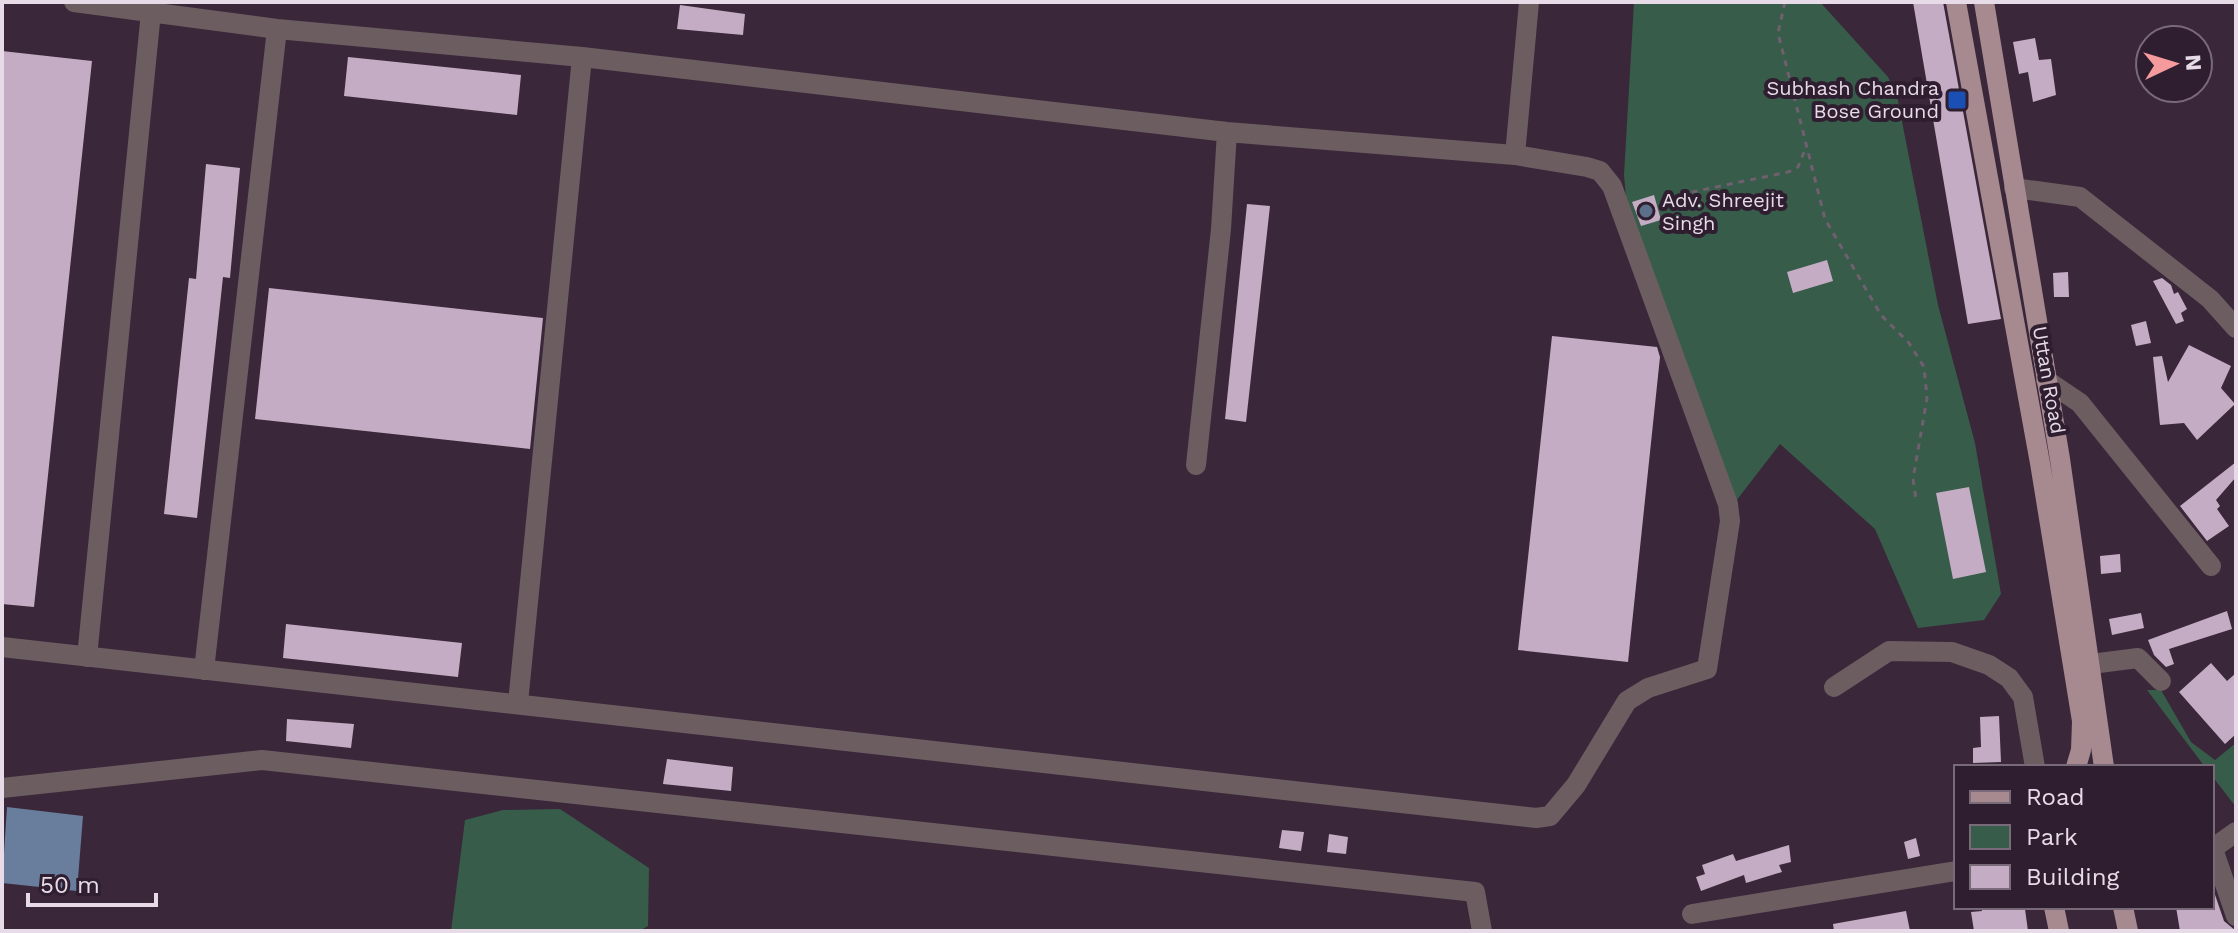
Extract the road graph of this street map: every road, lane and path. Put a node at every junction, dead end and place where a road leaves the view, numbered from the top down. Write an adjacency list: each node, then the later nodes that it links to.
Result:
1 (74, 2): 6 (street)
2 (1529, 2): 11 (street)
3 (1785, 2): 10 (path)
4 (1956, 2): 27 (main road, Uttan Road)
5 (1984, 2): 12 (main road, Uttan Road)
6 (151, 12): 7 (street); 20 (street)
7 (277, 29): 8 (street); 22 (street)
8 (582, 57): 9 (street); 25 (street)
9 (1227, 132): 11 (street); 16 (street)
10 (1805, 148): 13 (path); 17 (path)
11 (1515, 155): 25 (street)
12 (2014, 188): 14 (street); 15 (main road, Uttan Road)
13 (1668, 197)
14 (2236, 328)
15 (2046, 380): 18 (street); 21 (main road, Uttan Road)
16 (1196, 465)
17 (1916, 499)
18 (2211, 566)
19 (2, 647): 20 (street)
20 (87, 657): 22 (street)
21 (2091, 664): 23 (street); 28 (main road, Uttan Road)
22 (204, 670): 25 (street)
23 (2161, 681)
24 (1834, 687): 26 (street)
25 (518, 703)
26 (2035, 765)
27 (2077, 765)
28 (2104, 765)
29 (2, 788): 38 (street)
30 (2236, 832): 31 (street)
31 (2214, 848)
32 (2214, 855): 37 (street)
33 (1954, 871): 36 (street)
34 (2054, 909): 39 (main road)
35 (2123, 909): 40 (main road)
36 (1692, 914)
37 (2236, 916)
38 (1482, 931)
39 (2059, 931)
40 (2128, 931)

